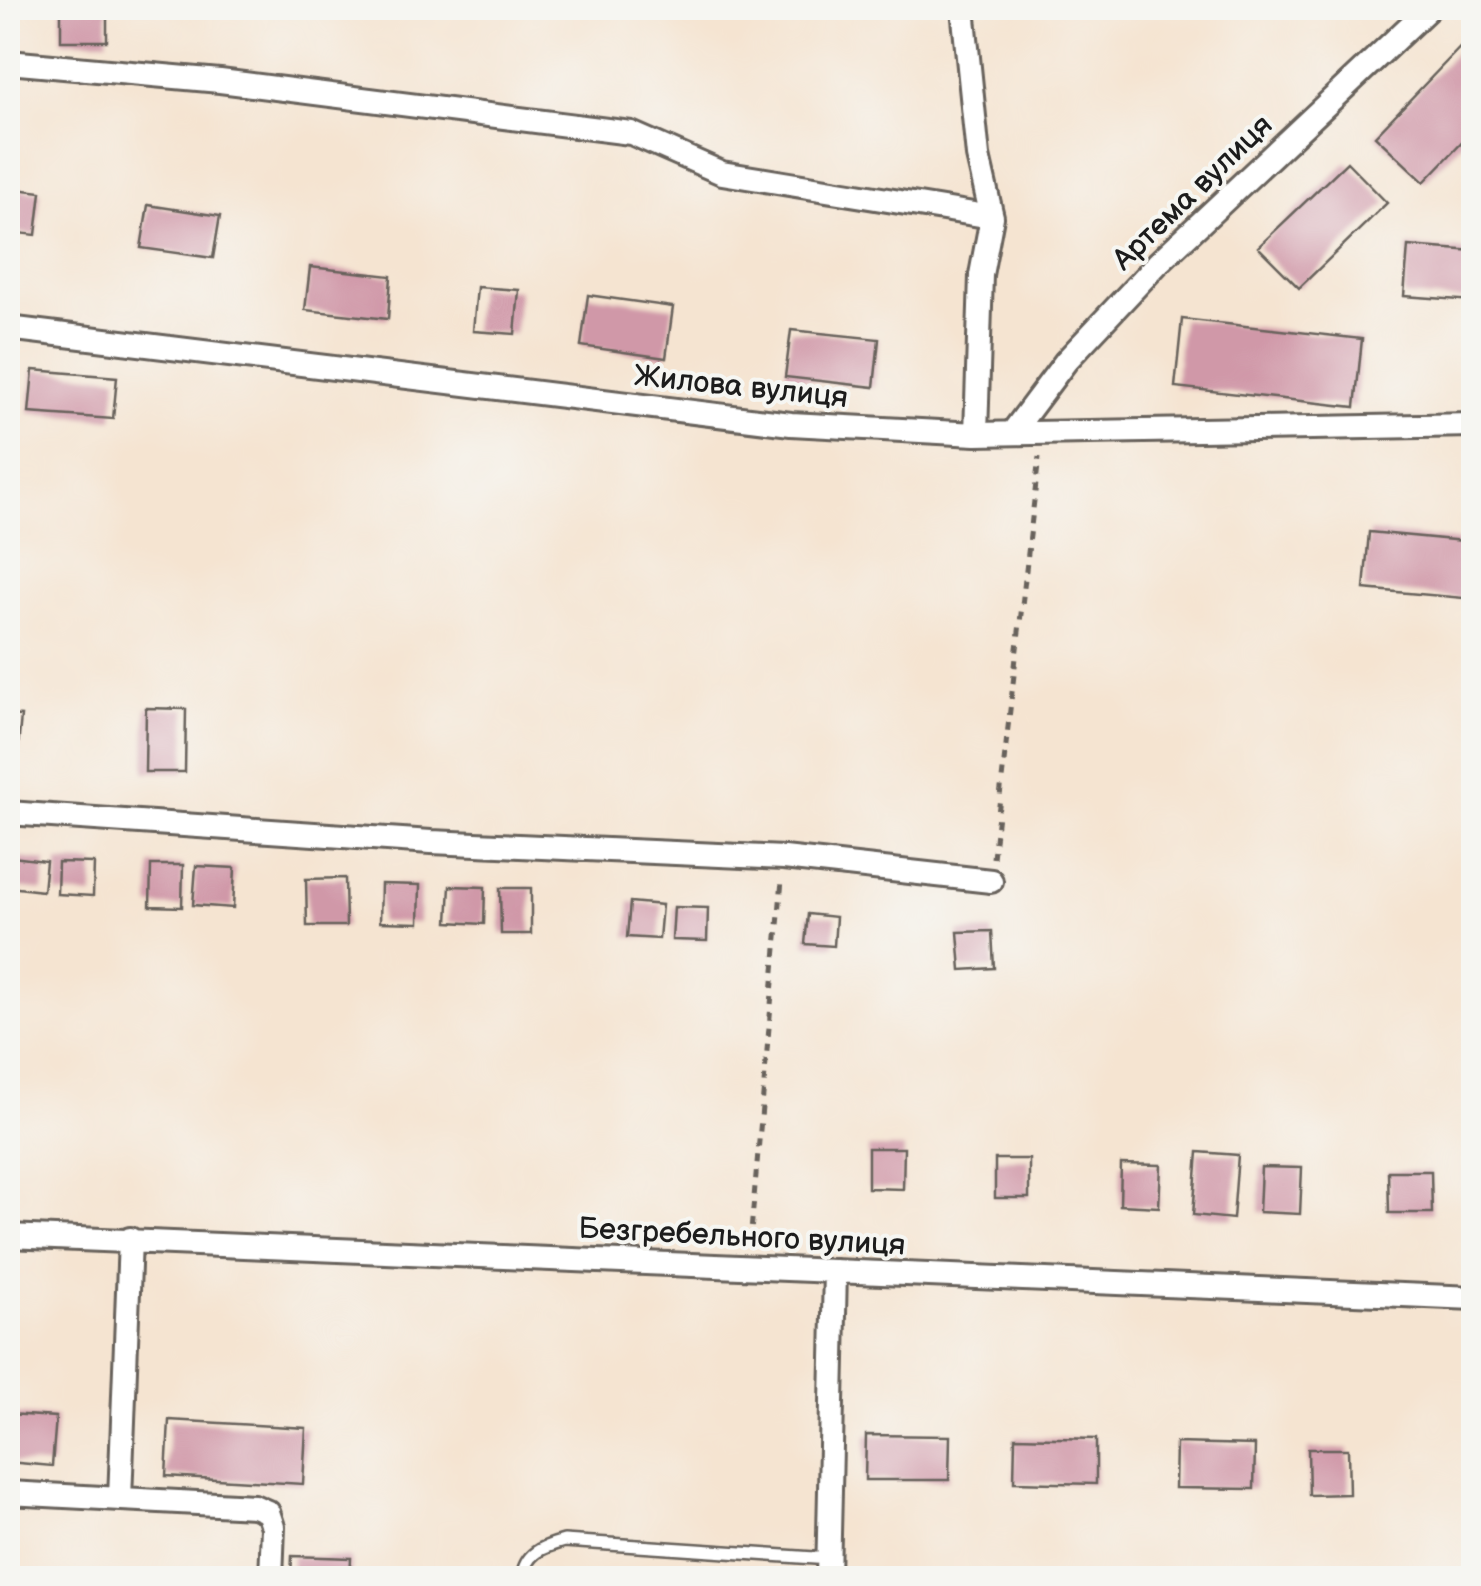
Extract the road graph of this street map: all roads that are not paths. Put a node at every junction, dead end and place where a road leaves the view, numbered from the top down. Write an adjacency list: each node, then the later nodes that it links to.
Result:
1 (963, 8): 4 (street)
2 (1428, 8): 7 (street, Артема вулиця)
3 (8, 62): 4 (street)
4 (992, 217): 8 (street)
5 (8, 328): 8 (street, Жилова вулиця)
6 (1474, 425): 7 (street, Жилова вулиця)
7 (1012, 433): 8 (street, Жилова вулиця)
8 (976, 434)
9 (8, 813): 10 (street)
10 (991, 881)
11 (8, 1236): 12 (street, Безгребельного вулиця)
12 (130, 1240): 13 (street, Безгребельного вулиця); 16 (street)
13 (836, 1270): 14 (street, Безгребельного вулиця); 17 (street)
14 (1474, 1298)
15 (8, 1494): 16 (street)
16 (120, 1499): 18 (street)
17 (829, 1569): 19 (lane)
18 (270, 1578)
19 (522, 1578)

